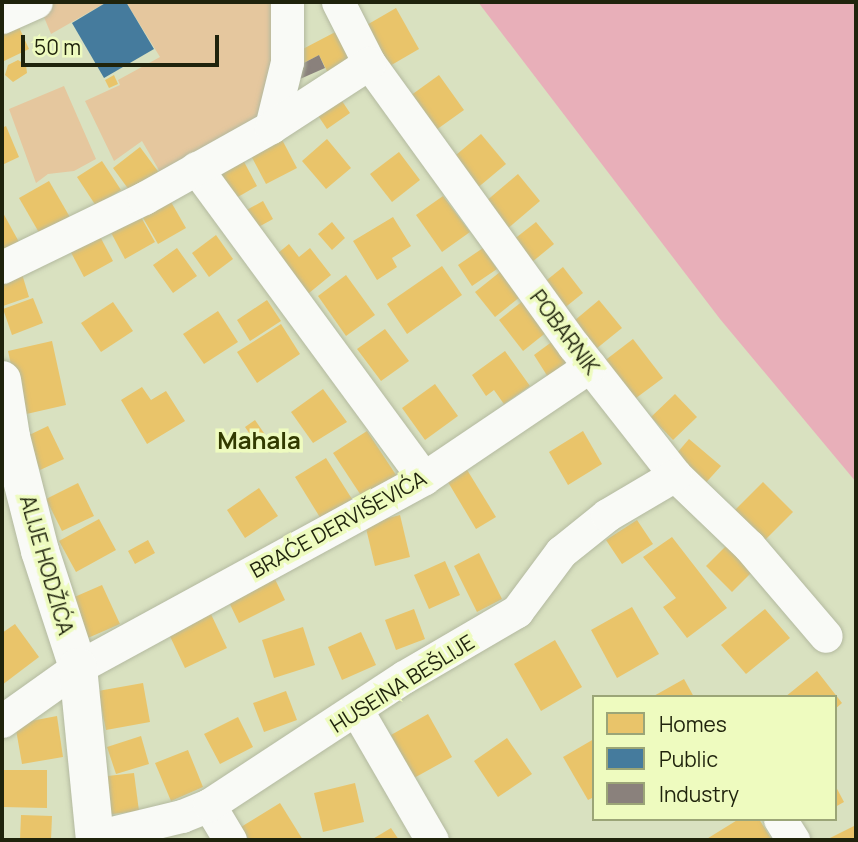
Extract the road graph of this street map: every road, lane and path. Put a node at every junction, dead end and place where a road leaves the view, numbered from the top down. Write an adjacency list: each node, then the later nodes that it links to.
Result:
1 (36, 2): 4 (street)
2 (287, 2): 6 (street)
3 (338, 2): 5 (street, POBARNIK)
4 (2, 17)
5 (369, 64): 6 (street); 9 (street, POBARNIK)
6 (271, 127): 7 (street)
7 (196, 168): 8 (street); 12 (street)
8 (2, 267)
9 (590, 366): 11 (street, POBARNIK); 12 (street, BRAĆE DERVIŠEVIĆA)
10 (2, 380): 14 (main road, ALIJE HODŽIĆA)
11 (675, 475): 13 (street, POBARNIK); 15 (street, HUSEINA BEŠLIJE)
12 (424, 478): 14 (street, BRAĆE DERVIŠEVIĆA)
13 (826, 636)
14 (78, 667): 16 (street, BRAĆE DERVIŠEVIĆA); 19 (main road, ALIJE HODŽIĆA)
15 (356, 709): 17 (street, HUSEINA BEŠLIJE); 21 (street)
16 (2, 721)
17 (209, 805): 19 (street, HUSEINA BEŠLIJE); 20 (street)
18 (781, 821): 22 (street)
19 (95, 838)
20 (230, 840)
21 (432, 840)
22 (793, 840)

